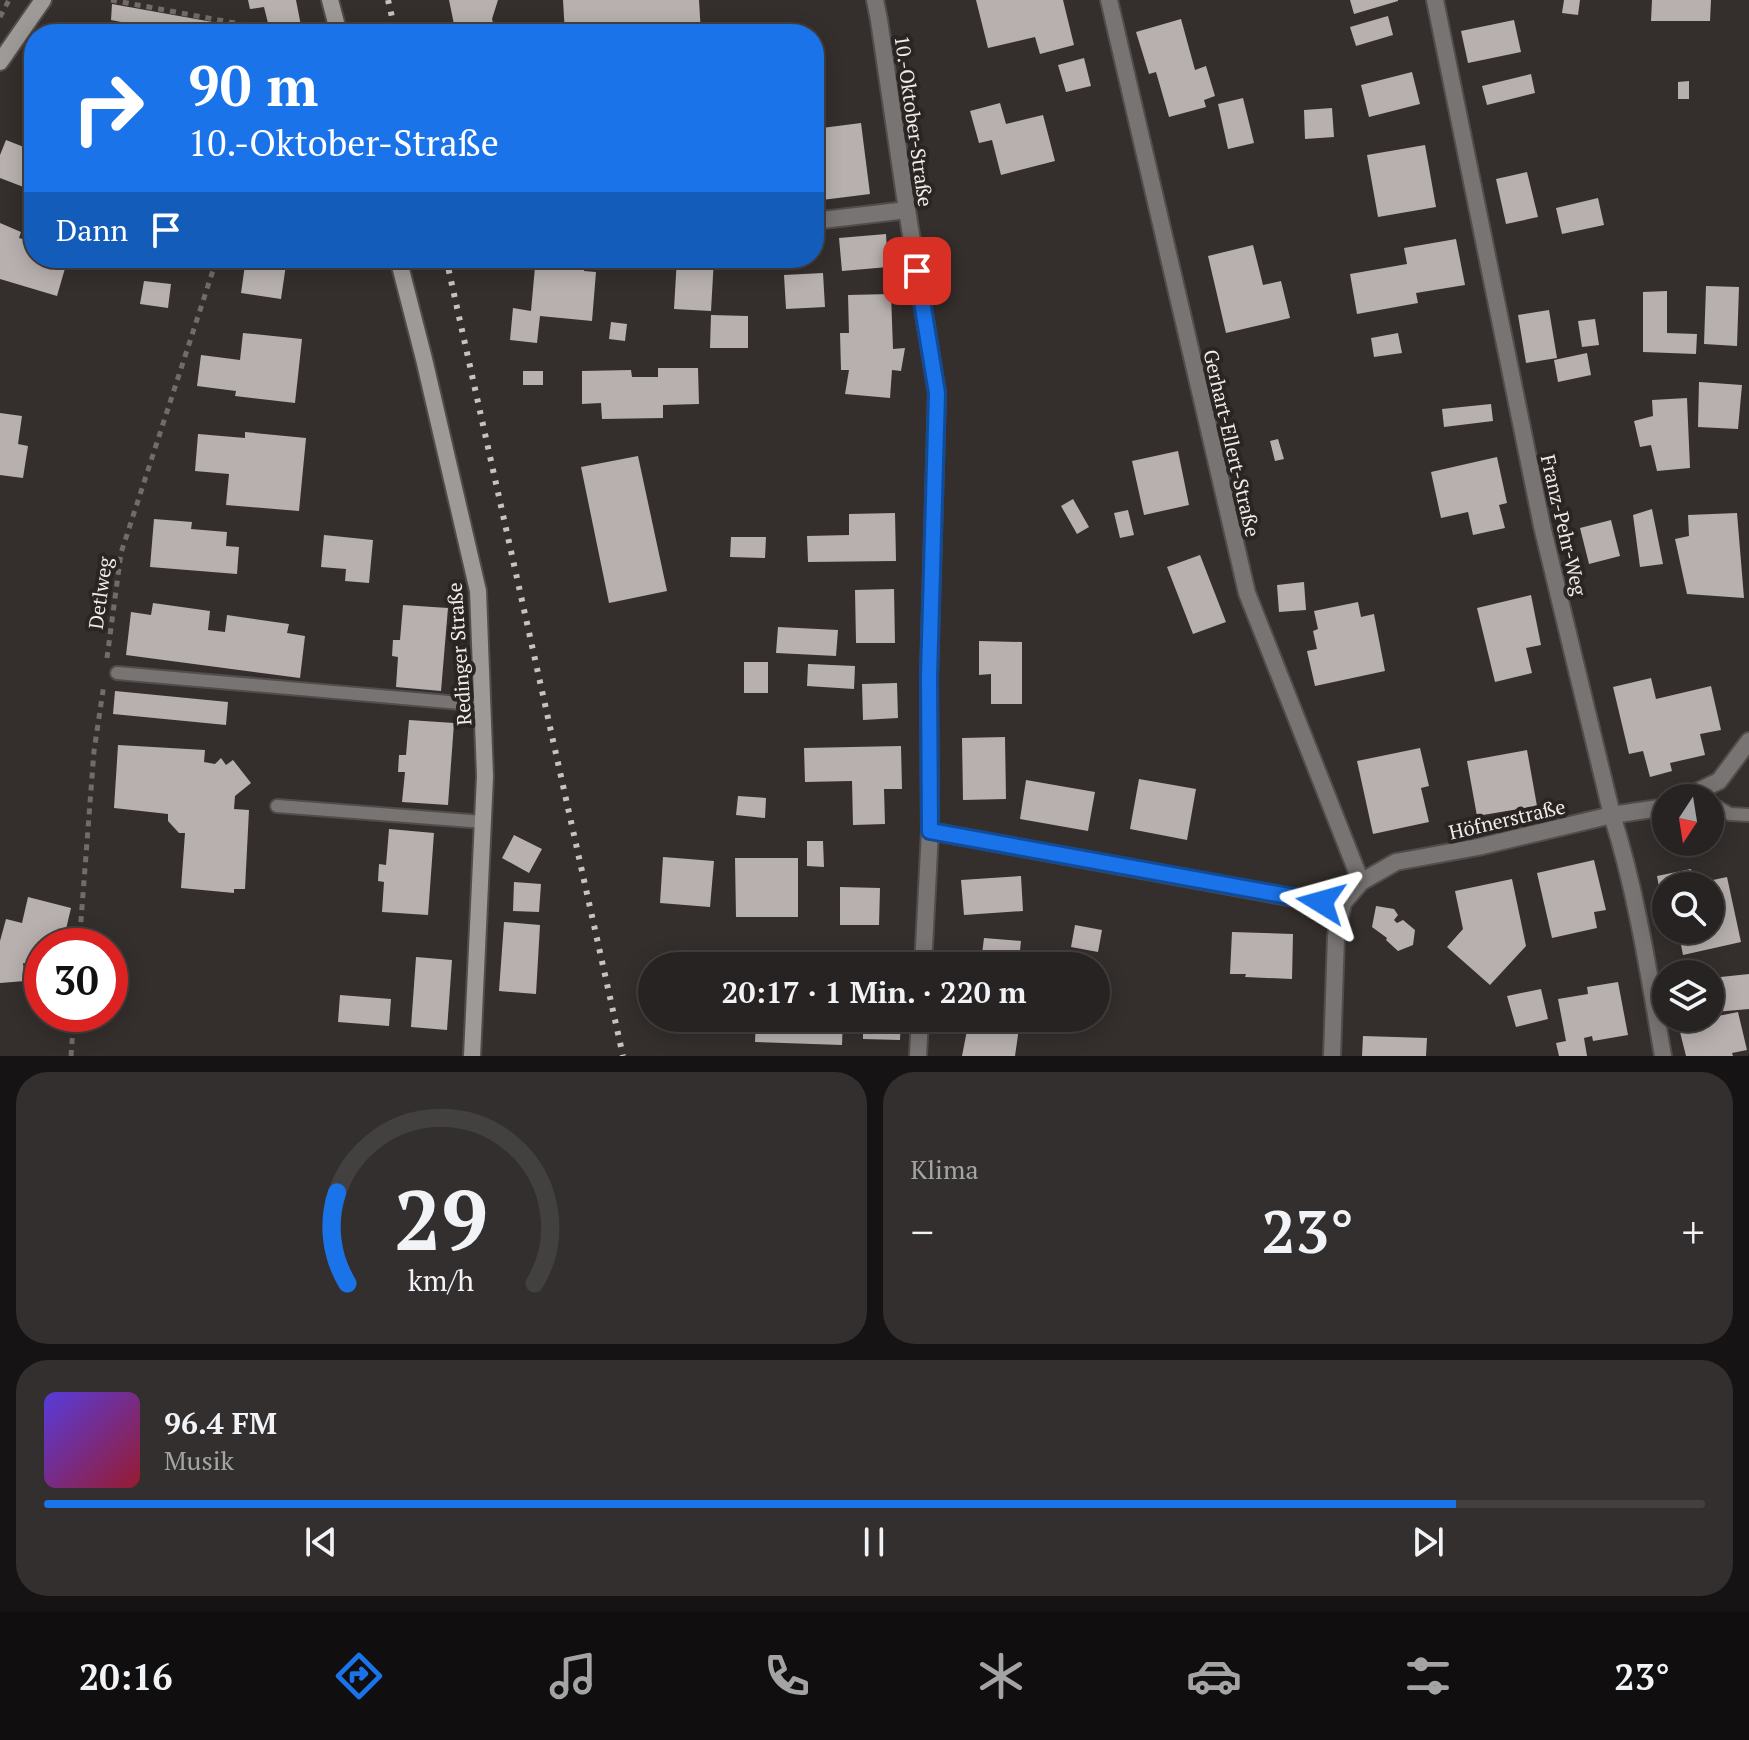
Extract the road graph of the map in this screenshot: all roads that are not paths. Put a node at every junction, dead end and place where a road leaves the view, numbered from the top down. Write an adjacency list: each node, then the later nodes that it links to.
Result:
1 (43, 0): 6 (main road)
2 (330, 0): 7 (main road)
3 (875, 0): 10 (street, 10.-Oktober-Straße)
4 (1109, 0): 24 (street, Gerhart-Ellert-Straße)
5 (1435, 0): 20 (street, Franz-Pehr-Weg)
6 (26, 24)
7 (336, 24)
8 (24, 27): 9 (main road)
9 (0, 62)
10 (907, 210): 11 (street); 23 (street, 10.-Oktober-Straße)
11 (824, 220)
12 (401, 268): 14 (main road, Redinger Straße)
13 (117, 673): 14 (lane)
14 (483, 705): 22 (main road, Redinger Straße)
15 (1749, 741): 16 (street)
16 (1714, 784)
17 (277, 806): 22 (lane)
18 (1652, 809): 20 (street, Höfnerstraße)
19 (1724, 811): 21 (lane)
20 (1612, 815): 24 (street, Höfnerstraße); 31 (street, Franz-Pehr-Weg)
21 (1749, 815)
22 (483, 822): 28 (main road, Redinger Straße)
23 (930, 831): 25 (street); 26 (street, 10.-Oktober-Straße)
24 (1361, 882): 25 (street, Höfnerstraße)
25 (1343, 903): 30 (street)
26 (924, 952)
27 (919, 1032): 29 (street)
28 (472, 1056)
29 (918, 1056)
30 (1332, 1056)
31 (1663, 1056)

